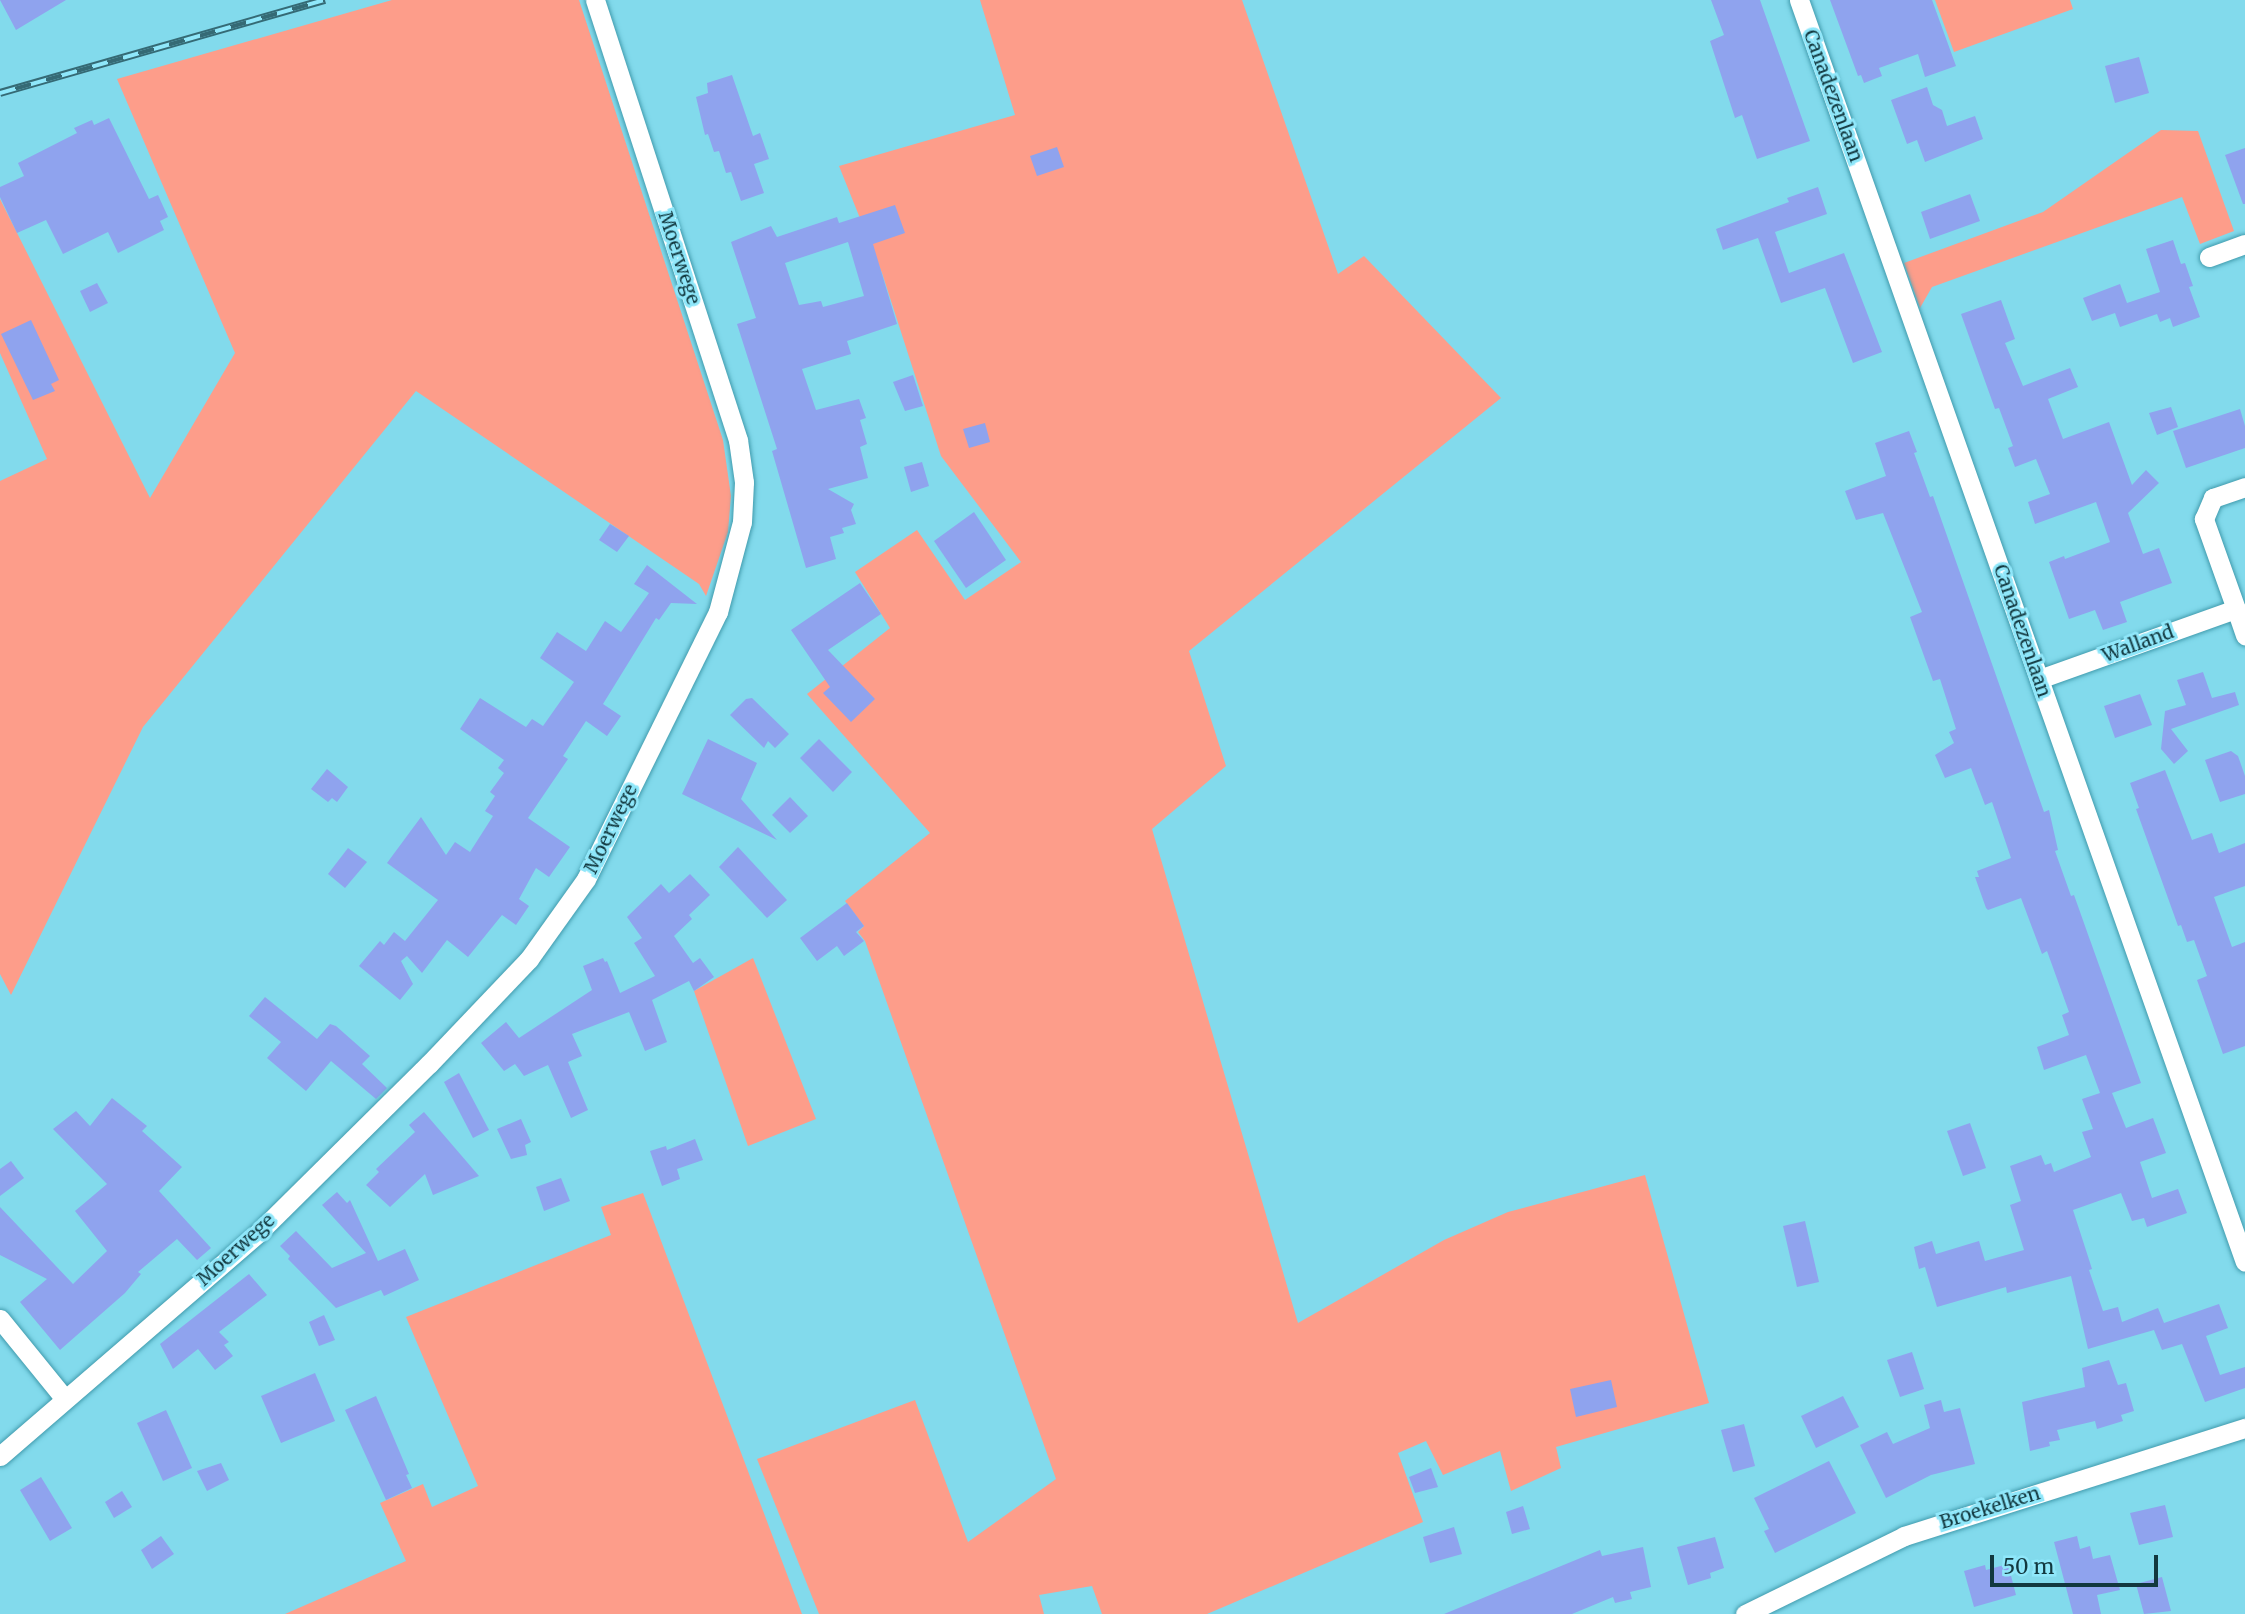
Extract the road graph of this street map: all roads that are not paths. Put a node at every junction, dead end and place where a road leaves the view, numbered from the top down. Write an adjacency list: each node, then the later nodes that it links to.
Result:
1 (595, 0): 11 (street, Moerwege)
2 (1799, 0): 8 (street, Canadezenlaan)
3 (2245, 244): 4 (street)
4 (2209, 257)
5 (2245, 487): 6 (street)
6 (2236, 609): 7 (street); 8 (street, Walland)
7 (2245, 635)
8 (2039, 679): 9 (street, Canadezenlaan)
9 (2245, 1262)
10 (0, 1320): 11 (street)
11 (65, 1399): 13 (street, Moerwege)
12 (2245, 1428): 14 (street, Broekelken)
13 (0, 1456)
14 (1745, 1614)

